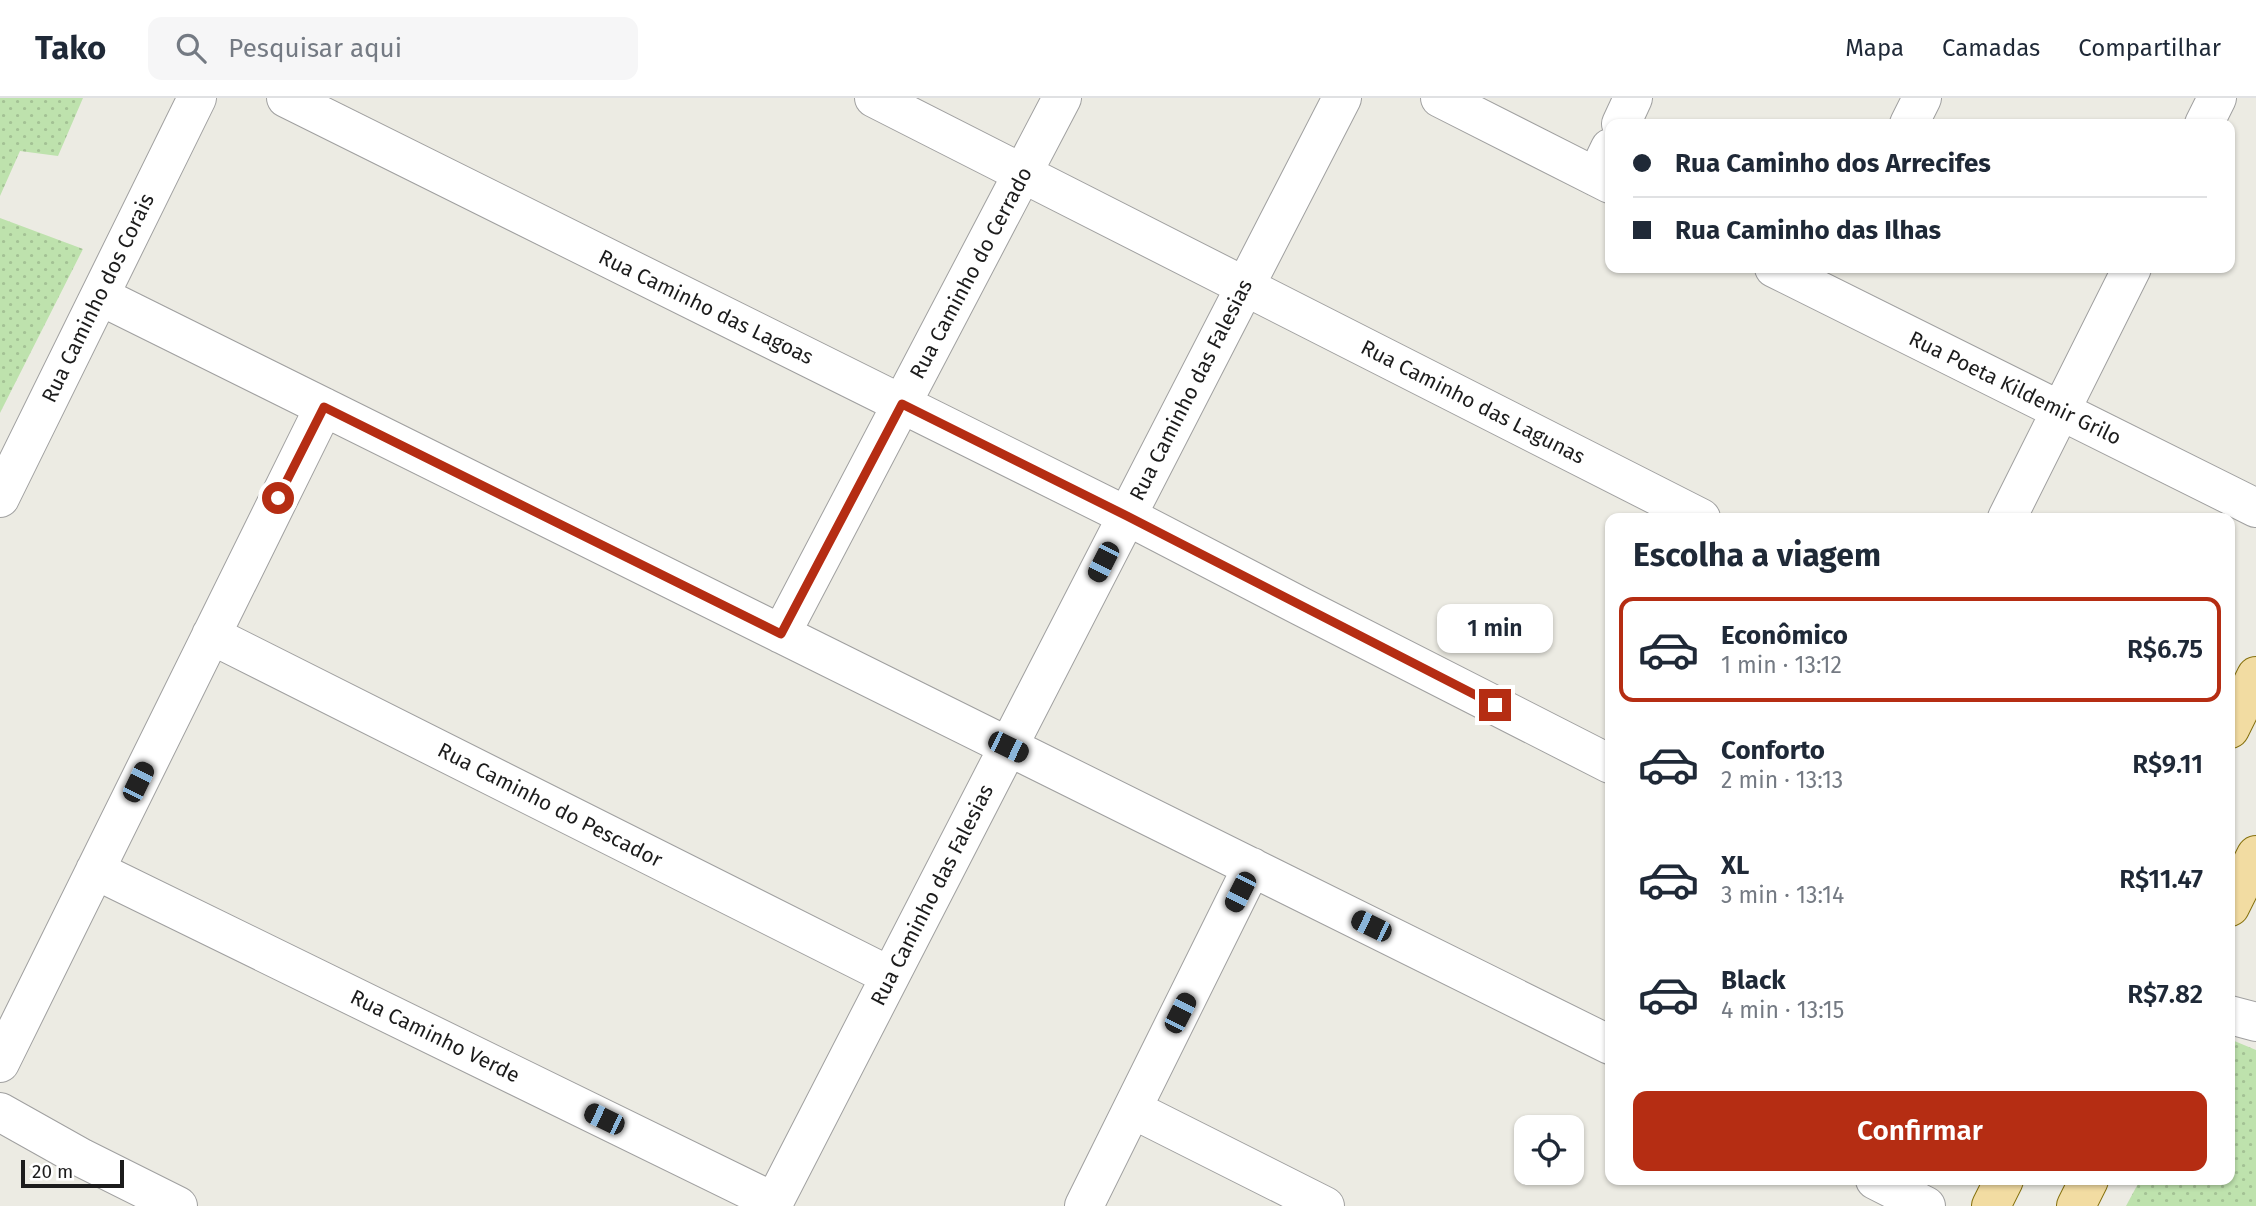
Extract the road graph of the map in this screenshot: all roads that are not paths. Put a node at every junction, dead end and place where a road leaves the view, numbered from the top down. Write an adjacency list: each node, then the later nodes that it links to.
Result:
1 (197, 98): 19 (street, Rua Caminho dos Corais)
2 (286, 98): 20 (street, Rua Caminho das Lagoas)
3 (874, 98): 14 (street, Rua Caminho das Lagunas)
4 (1062, 98): 14 (street, Rua Caminho do Cerrado)
5 (1342, 98): 18 (street, Rua Caminho das Falesias)
6 (1440, 98): 13 (street)
7 (1633, 98): 10 (street)
8 (1922, 98): 11 (street)
9 (2217, 98): 12 (street)
10 (1623, 119)
11 (1912, 119)
12 (2206, 119)
13 (1605, 170)
14 (1023, 174): 18 (street, Rua Caminho das Lagunas); 20 (street, Rua Caminho do Cerrado)
15 (1795, 273): 17 (street, Rua Poeta Kildemir Grilo)
16 (2130, 273): 22 (street)
17 (1830, 281): 22 (street, Rua Poeta Kildemir Grilo)
18 (1244, 288): 25 (street, Rua Caminho das Lagunas); 27 (street, Rua Caminho das Falesias)
19 (100, 296): 21 (street); 23 (street, Rua Caminho dos Corais)
20 (902, 404): 27 (street, Rua Caminho das Lagoas); 28 (street, Rua Caminho do Cerrado)
21 (324, 407): 28 (street); 29 (street)
22 (2060, 412): 24 (street, Rua Poeta Kildemir Grilo); 26 (street)
23 (0, 498)
24 (2256, 508)
25 (1691, 513)
26 (2010, 513)
27 (1127, 516): 32 (street, Rua Caminho das Falesias); 33 (street, Rua Caminho das Lagoas)
28 (781, 634): 32 (street)
29 (211, 635): 36 (street); 38 (street, Rua Caminho do Pescador)
30 (2256, 676): 31 (main road)
31 (2235, 719)
32 (1008, 747): 35 (street); 38 (street, Rua Caminho das Falesias)
33 (1605, 761)
34 (2256, 855): 37 (main road)
35 (1252, 867): 41 (street); 43 (street)
36 (95, 870): 42 (street); 48 (street, Rua Caminho Verde)
37 (2235, 897)
38 (890, 976): 48 (street, Rua Caminho das Falesias)
39 (2235, 1016): 40 (street)
40 (2256, 1022)
41 (1605, 1043)
42 (0, 1063)
43 (1132, 1109): 50 (street); 51 (street)
44 (0, 1112): 49 (street)
45 (1885, 1185): 52 (street)
46 (2002, 1185): 53 (main road)
47 (2087, 1185): 54 (main road)
48 (773, 1204)
49 (178, 1206)
50 (1084, 1206)
51 (1325, 1206)
52 (1926, 1206)
53 (1991, 1206)
54 (2076, 1206)

